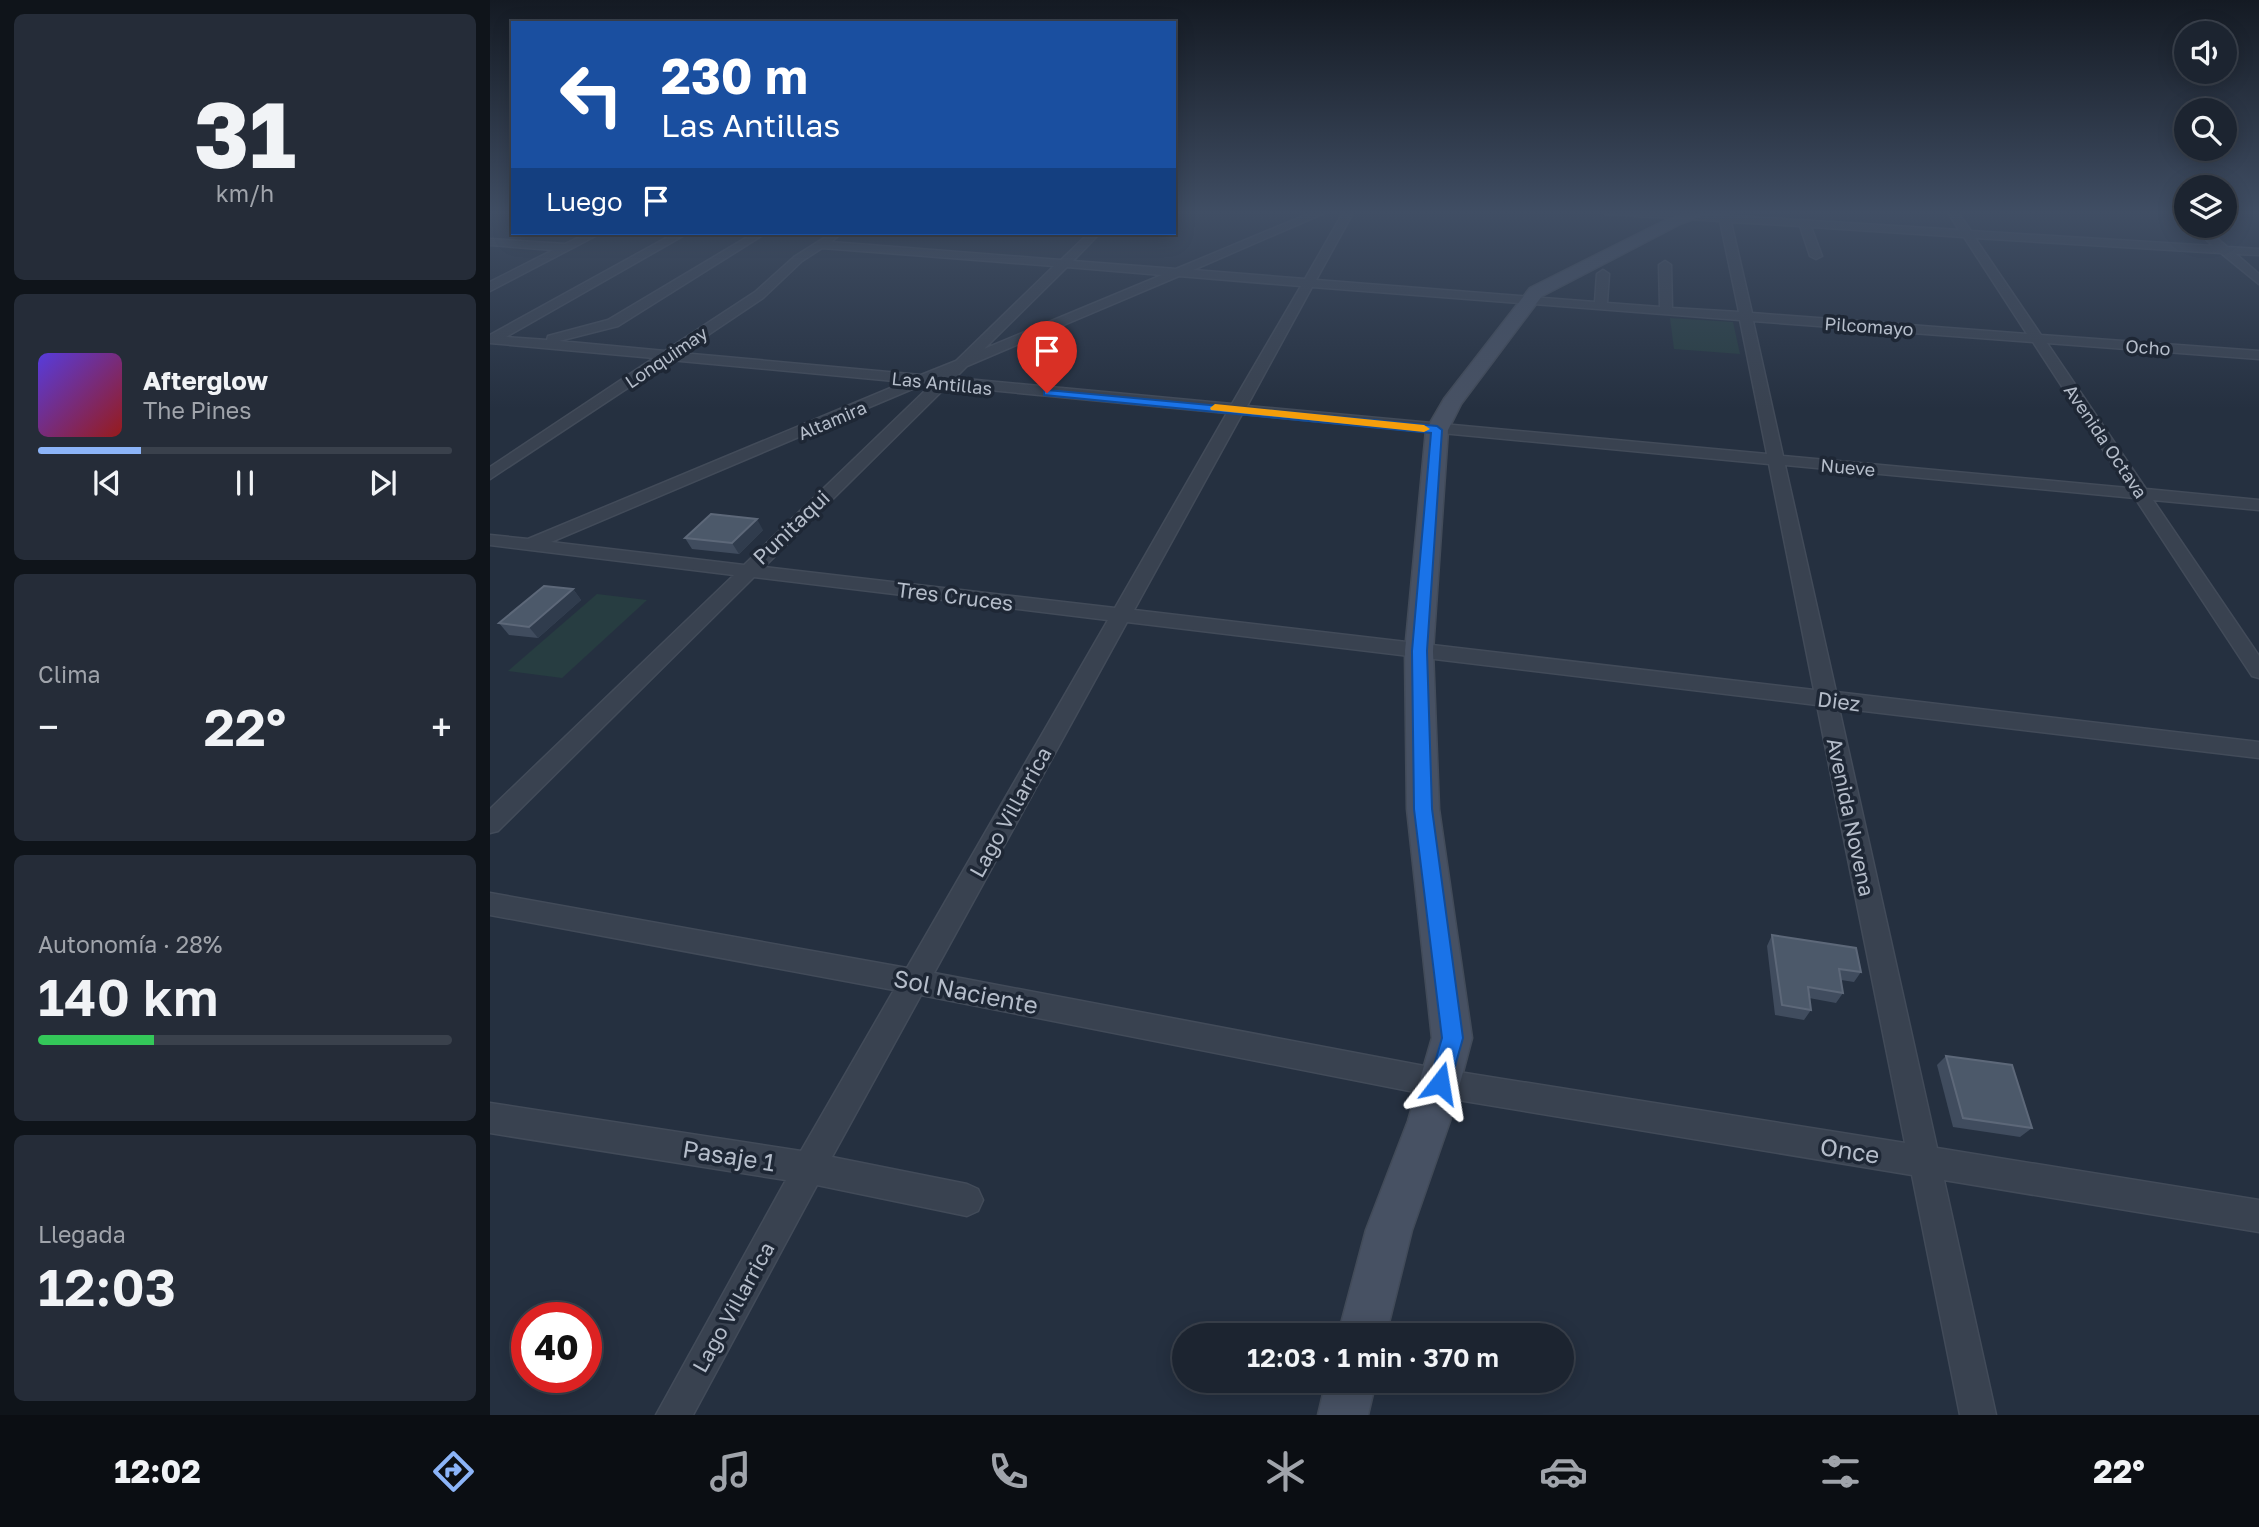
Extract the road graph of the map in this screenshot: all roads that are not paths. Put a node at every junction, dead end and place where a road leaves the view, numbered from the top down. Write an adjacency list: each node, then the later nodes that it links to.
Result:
1 (511, 277): 15 (street)
2 (603, 277): 20 (street)
3 (689, 277): 22 (street)
4 (780, 277): 24 (street, Lonquimay)
5 (1048, 277): 25 (street, Punitaqui)
6 (1173, 277): 25 (street)
7 (1248, 277): 14 (street, Pilcomayo)
8 (1313, 277): 14 (street, Lago Villarrica)
9 (1565, 277): 16 (street)
10 (1603, 277): 17 (street)
11 (1665, 277): 18 (street)
12 (1731, 277): 19 (street, Avenida Novena)
13 (1997, 277): 21 (street, Avenida Octava)
14 (1310, 282): 16 (street, Pilcomayo); 27 (street, Lago Villarrica)
15 (490, 288)
16 (1530, 299): 17 (street, Pilcomayo); 28 (street)
17 (1601, 306): 18 (street, Pilcomayo)
18 (1666, 311): 19 (street, Pilcomayo)
19 (1745, 317): 21 (street, Pilcomayo); 29 (street, Avenida Novena)
20 (491, 339): 22 (street, Las Antillas)
21 (2038, 339): 23 (street, Ocho); 31 (street, Avenida Octava)
22 (536, 343): 24 (street, Las Antillas)
23 (2259, 355)
24 (667, 356): 26 (street, Las Antillas); 30 (street, Lonquimay)
25 (954, 368): 26 (street, Punitaqui)
26 (932, 382): 27 (street, Las Antillas); 34 (street, Altamira); 35 (street, Punitaqui)
27 (1238, 410): 28 (street, Las Antillas); 36 (street, Lago Villarrica)
28 (1437, 430): 29 (street, Nueve); 37 (street)
29 (1777, 461): 31 (street, Nueve); 39 (street, Avenida Novena)
30 (490, 474)
31 (2141, 494): 32 (street, Nueve); 38 (street, Avenida Octava)
32 (2259, 505)
33 (490, 540): 34 (street, Tres Cruces)
34 (532, 544): 35 (street, Tres Cruces)
35 (746, 571): 36 (street, Tres Cruces); 41 (street, Punitaqui)
36 (1120, 616): 37 (street, Tres Cruces); 43 (street, Lago Villarrica)
37 (1419, 651): 39 (street, Diez); 44 (street)
38 (2259, 671)
39 (1826, 699): 40 (street, Diez); 46 (street, Avenida Novena)
40 (2259, 750)
41 (490, 824)
42 (490, 904): 43 (street, Sol Naciente)
43 (916, 982): 44 (street, Sol Naciente); 47 (street, Lago Villarrica)
44 (1440, 1083): 46 (street, Once); 50 (street)
45 (490, 1118): 47 (street, Pasaje 1)
46 (1924, 1162): 49 (street, Once); 54 (street, Avenida Novena)
47 (809, 1168): 48 (street, Pasaje 1); 52 (street, Lago Villarrica)
48 (967, 1200)
49 (2259, 1216)
50 (1365, 1323)
51 (1348, 1393): 53 (street)
52 (674, 1415)
53 (1343, 1415)
54 (1978, 1415)

